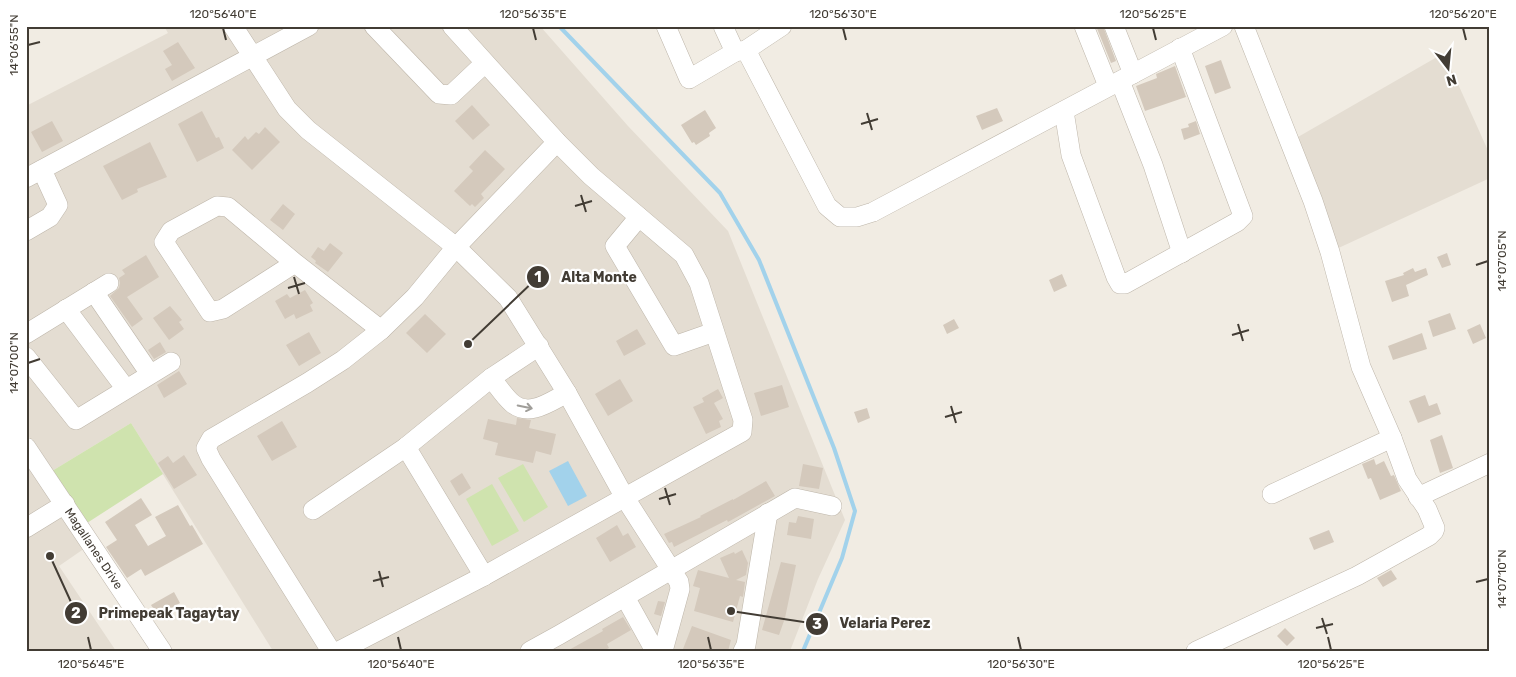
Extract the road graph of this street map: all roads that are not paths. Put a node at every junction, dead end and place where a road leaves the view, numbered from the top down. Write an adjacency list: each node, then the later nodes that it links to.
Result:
1 (234, 26): 14 (street)
2 (309, 26): 14 (street)
3 (374, 26): 15 (street)
4 (452, 26): 15 (street)
5 (666, 26): 13 (street)
6 (723, 26): 13 (street)
7 (1084, 26): 16 (street)
8 (1114, 26): 16 (street)
9 (1223, 26): 12 (street)
10 (1244, 26): 36 (street)
11 (779, 27): 13 (street)
12 (1180, 48): 16 (street); 23 (street)
13 (740, 51): 17 (street)
14 (252, 57): 19 (street); 22 (street)
15 (485, 63): 18 (street)
16 (1120, 80): 17 (street); 23 (street)
17 (1064, 111): 23 (street)
18 (557, 142): 20 (street); 22 (street)
19 (34, 174): 21 (street)
20 (639, 217): 27 (street); 27 (street)
21 (26, 231)
22 (456, 246): 26 (street); 29 (street)
23 (1182, 253)
24 (295, 262): 24 (street); 26 (street)
25 (66, 309): 28 (street); 32 (street); 34 (street)
26 (382, 330): 53 (street)
27 (714, 332): 42 (street)
28 (26, 334)
29 (539, 346): 33 (street); 35 (street)
30 (26, 357): 34 (street)
31 (170, 362): 32 (street)
32 (150, 374): 34 (street)
33 (491, 378): 35 (street, one-way to 35); 38 (street)
34 (126, 389)
35 (567, 393): 42 (street)
36 (1392, 438): 40 (street); 41 (street)
37 (26, 447): 43 (street, Magallanes Drive)
38 (406, 447): 45 (street); 49 (street)
39 (1490, 463): 41 (street)
40 (1272, 494)
41 (1418, 496): 59 (street)
42 (625, 498): 48 (street); 49 (street)
43 (64, 504): 47 (street); 52 (street, Magallanes Drive)
44 (832, 506): 46 (street)
45 (313, 510)
46 (768, 513): 48 (street); 58 (street)
47 (26, 528)
48 (672, 570): 50 (street); 57 (street)
49 (484, 576): 54 (street)
50 (625, 597): 51 (street); 56 (street)
51 (563, 643): 55 (street)
52 (162, 651)
53 (331, 651)
54 (339, 651)
55 (530, 651)
56 (655, 651)
57 (663, 651)
58 (744, 651)
59 (1196, 651)

